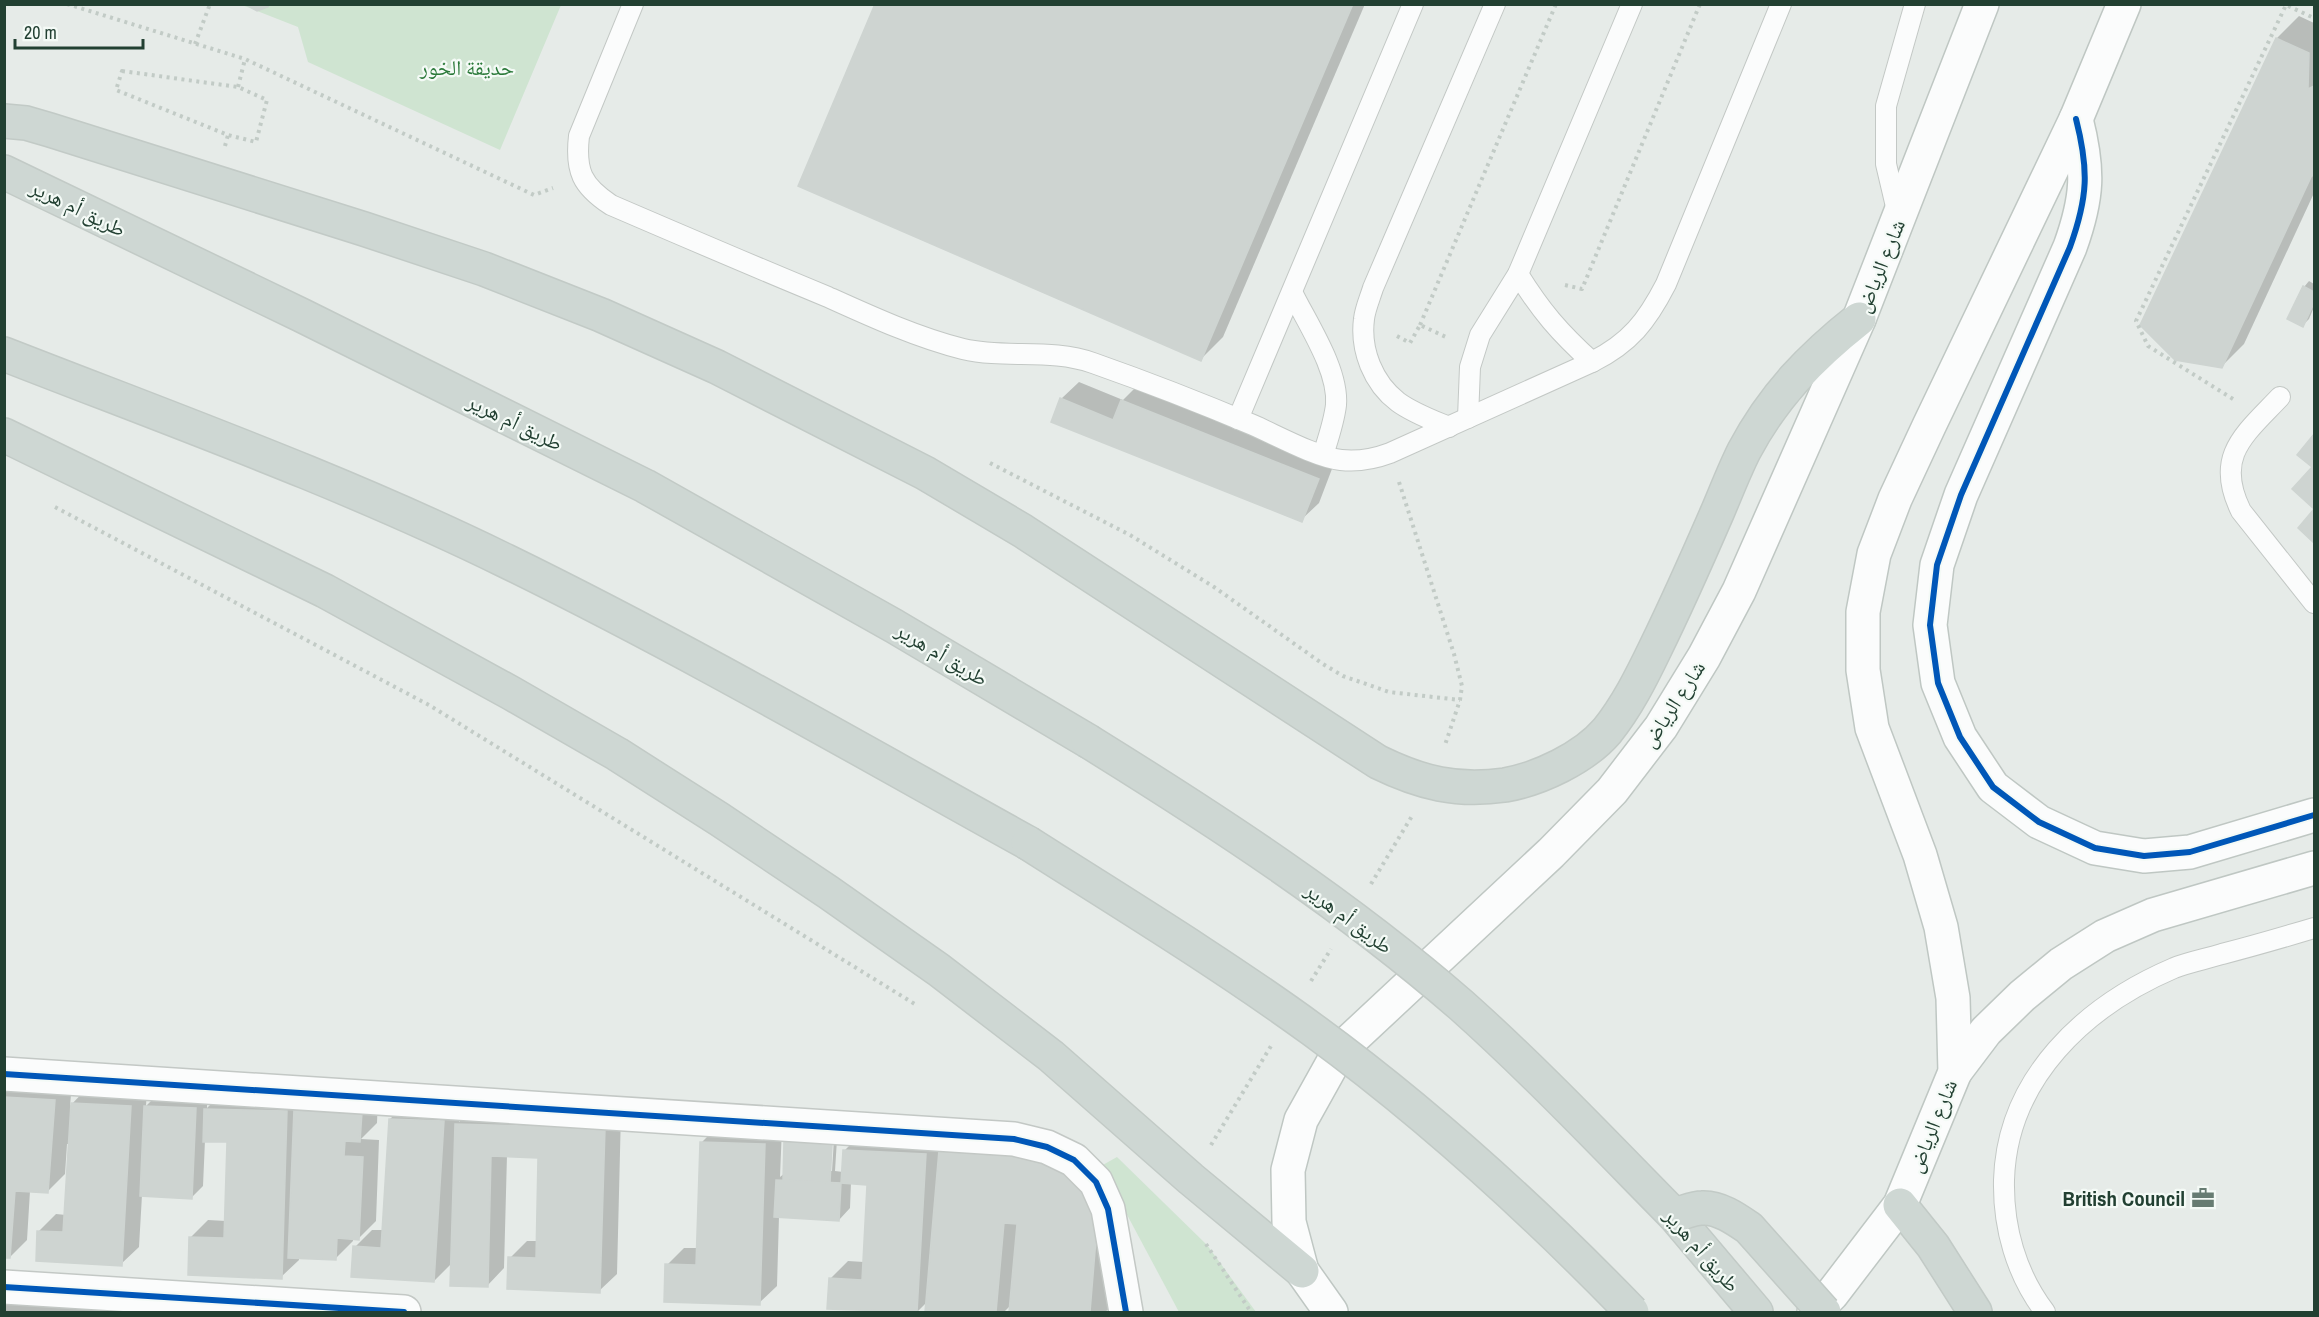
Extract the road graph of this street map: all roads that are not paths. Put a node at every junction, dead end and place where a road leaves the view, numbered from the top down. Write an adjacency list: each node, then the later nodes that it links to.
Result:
1 (633, 4): 20 (lane)
2 (1413, 4): 14 (lane)
3 (1495, 4): 21 (lane)
4 (1632, 4): 13 (lane)
5 (1781, 4): 17 (lane)
6 (1915, 4): 12 (lane)
7 (1982, 4): 12 (street, شارع الرياض)
8 (2124, 4): 9 (street, شارع الرياض)
9 (2076, 119): 25 (street); 28 (street, شارع الرياض)
10 (4, 121): 15 (main road)
11 (4, 172): 31 (main road, طريق أم هرير, bridge)
12 (1900, 220): 15 (street, شارع الرياض)
13 (1518, 274): 17 (lane); 19 (lane)
14 (1292, 292): 20 (lane); 23 (lane)
15 (1859, 319): 32 (street, شارع الرياض)
16 (4, 354): 37 (main road, bridge)
17 (1592, 362): 19 (lane)
18 (2280, 397): 24 (lane)
19 (1468, 418): 21 (lane)
20 (1238, 419): 23 (lane)
21 (1449, 427): 23 (lane)
22 (4, 435): 32 (main road)
23 (1323, 455)
24 (2314, 603)
25 (2314, 815)
26 (2314, 868): 28 (street)
27 (2314, 928): 42 (lane)
28 (1955, 1072): 30 (street, شارع الرياض)
29 (4, 1074): 35 (street)
30 (1900, 1205): 39 (street, شارع الرياض); 41 (main road)
31 (1674, 1215): 38 (main road, طريق أم هرير); 40 (main road, bridge)
32 (1302, 1271): 36 (street, شارع الرياض)
33 (4, 1287): 34 (street)
34 (404, 1312)
35 (1126, 1312)
36 (1331, 1312)
37 (1632, 1312)
38 (1756, 1312)
39 (1814, 1312)
40 (1824, 1312)
41 (1975, 1312)
42 (2045, 1312)

